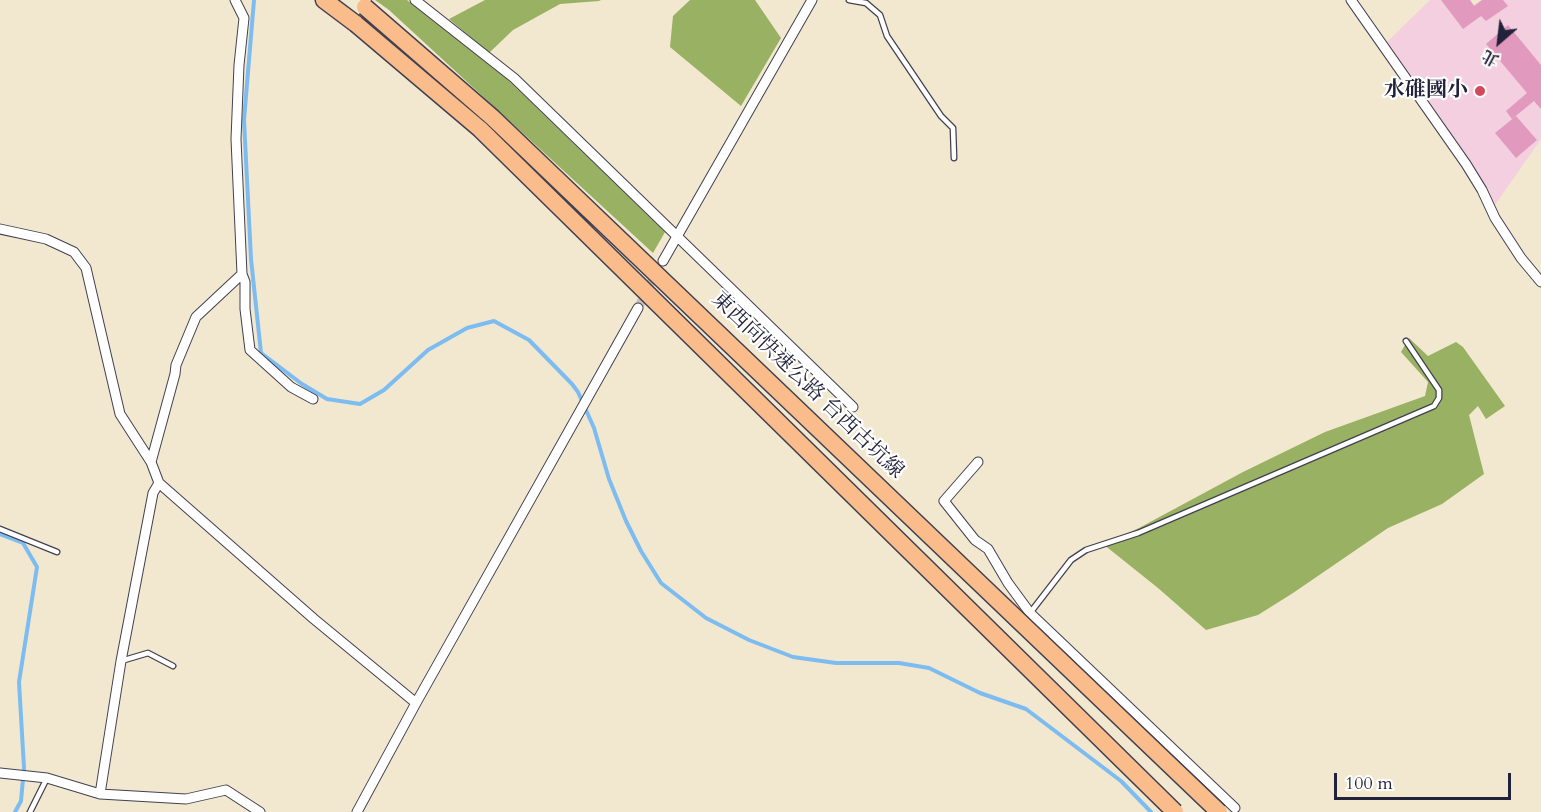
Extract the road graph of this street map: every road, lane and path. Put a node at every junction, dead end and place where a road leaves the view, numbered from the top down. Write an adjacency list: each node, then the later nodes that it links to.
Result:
1 (235, 0): 12 (street)
2 (324, 0): 34 (highway, bridge)
3 (415, 0): 10 (street)
4 (812, 0): 10 (street)
5 (849, 0): 8 (lane)
6 (1351, 0): 13 (street)
7 (361, 3): 30 (highway, 東西向快速公路 台西古坑線, bridge)
8 (954, 158)
9 (0, 230): 18 (street)
10 (676, 236): 11 (street); 17 (street)
11 (663, 261)
12 (242, 274): 16 (street); 18 (street)
13 (1541, 282)
14 (638, 308): 26 (street)
15 (1406, 341): 23 (lane)
16 (313, 399)
17 (853, 407)
18 (151, 462): 20 (street)
19 (978, 462): 23 (street)
20 (159, 483): 24 (street); 26 (street)
21 (0, 529): 22 (lane)
22 (57, 552)
23 (1030, 613): 30 (street)
24 (121, 661): 25 (lane); 29 (street)
25 (173, 666)
26 (416, 703): 33 (street)
27 (0, 773): 28 (street)
28 (47, 778): 29 (street); 31 (lane)
29 (100, 794): 32 (street)
30 (1227, 810)
31 (30, 812)
32 (260, 812)
33 (357, 812)
34 (1175, 812)

